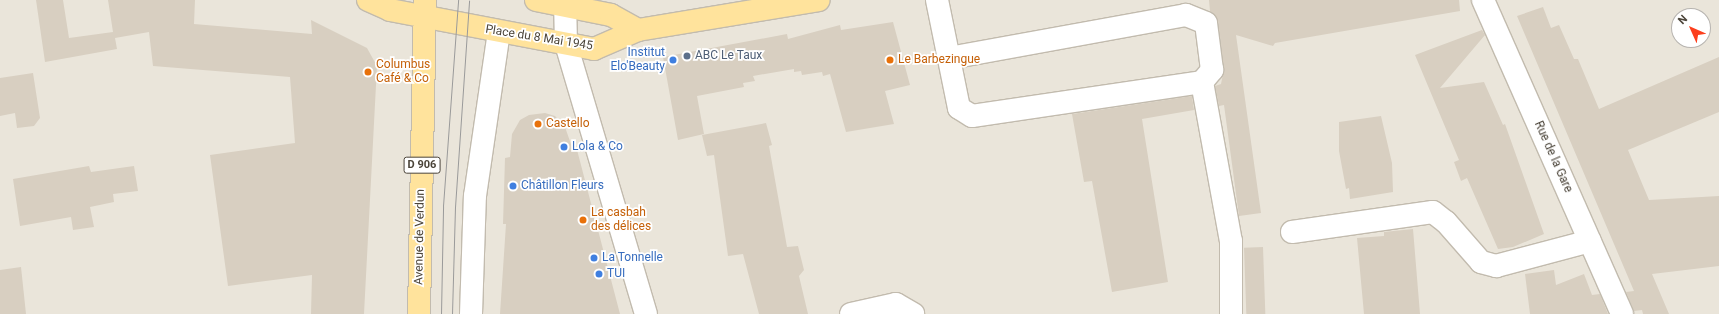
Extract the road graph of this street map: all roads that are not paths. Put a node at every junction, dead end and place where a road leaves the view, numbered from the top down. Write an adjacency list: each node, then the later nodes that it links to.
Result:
1 (368, 0): 7 (main road, Place du 8 Mai 1945)
2 (536, 0): 6 (main road)
3 (819, 0): 8 (main road, Place du 8 Mai 1945)
4 (937, 0): 11 (street)
5 (1483, 0): 14 (street, Rue de la Gare)
6 (566, 3): 8 (main road); 10 (street)
7 (425, 8): 9 (main road, Place du 8 Mai 1945); 15 (main road, Avenue de Verdun / D 906)
8 (638, 30): 10 (main road, Place du 8 Mai 1945)
9 (499, 32): 10 (main road, Place du 8 Mai 1945); 16 (street)
10 (566, 44): 17 (street)
11 (949, 58): 12 (street); 12 (street)
12 (1202, 82): 20 (street)
13 (1292, 232): 14 (street)
14 (1590, 241): 21 (street, Rue de la Gare)
15 (419, 314)
16 (471, 314)
17 (646, 314)
18 (851, 314): 19 (street)
19 (913, 314)
20 (1231, 314)
21 (1622, 314)

